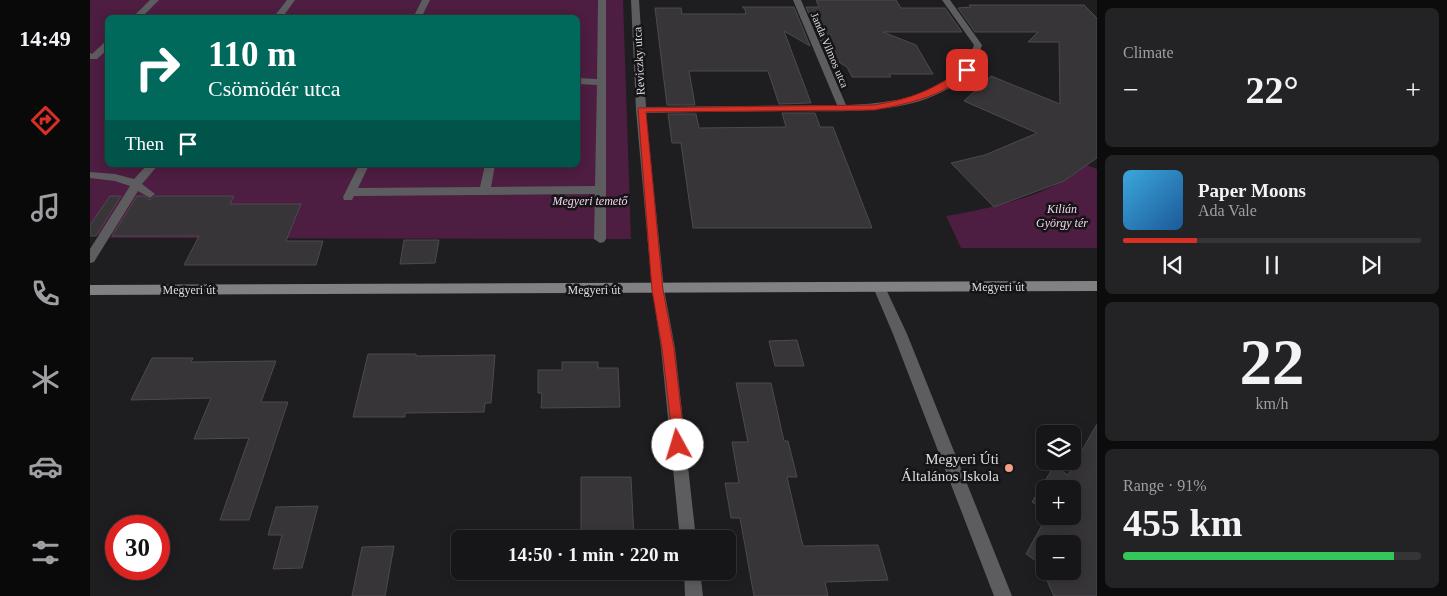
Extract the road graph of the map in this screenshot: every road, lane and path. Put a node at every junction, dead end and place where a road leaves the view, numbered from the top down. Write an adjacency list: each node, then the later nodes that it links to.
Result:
1 (155, 0): 8 (street)
2 (292, 0): 9 (street)
3 (426, 0): 10 (street)
4 (602, 0): 15 (street)
5 (635, 0): 17 (street, Reviczky utca)
6 (798, 0): 16 (street, Janda Vilmos utca)
7 (946, 0): 16 (street)
8 (139, 15)
9 (280, 15)
10 (418, 15)
11 (105, 46): 13 (street)
12 (105, 57): 13 (street)
13 (91, 58)
14 (580, 81): 15 (street)
15 (601, 82): 23 (street)
16 (843, 108): 17 (street)
17 (641, 110): 31 (street, Reviczky utca)
18 (151, 167): 22 (street)
19 (363, 167): 24 (street)
20 (490, 167): 24 (street)
21 (90, 175): 22 (street)
22 (137, 183): 25 (street); 27 (street)
23 (600, 190): 24 (street); 26 (street)
24 (485, 191)
25 (150, 194)
26 (600, 239)
27 (90, 259)
28 (1097, 286): 29 (main road, Megyeri út)
29 (879, 287): 31 (main road, Megyeri út); 35 (street)
30 (90, 290): 31 (main road, Megyeri út)
31 (658, 290): 32 (street, Reviczky utca)
32 (687, 530)
33 (693, 580): 34 (street)
34 (694, 596)
35 (1003, 596)

